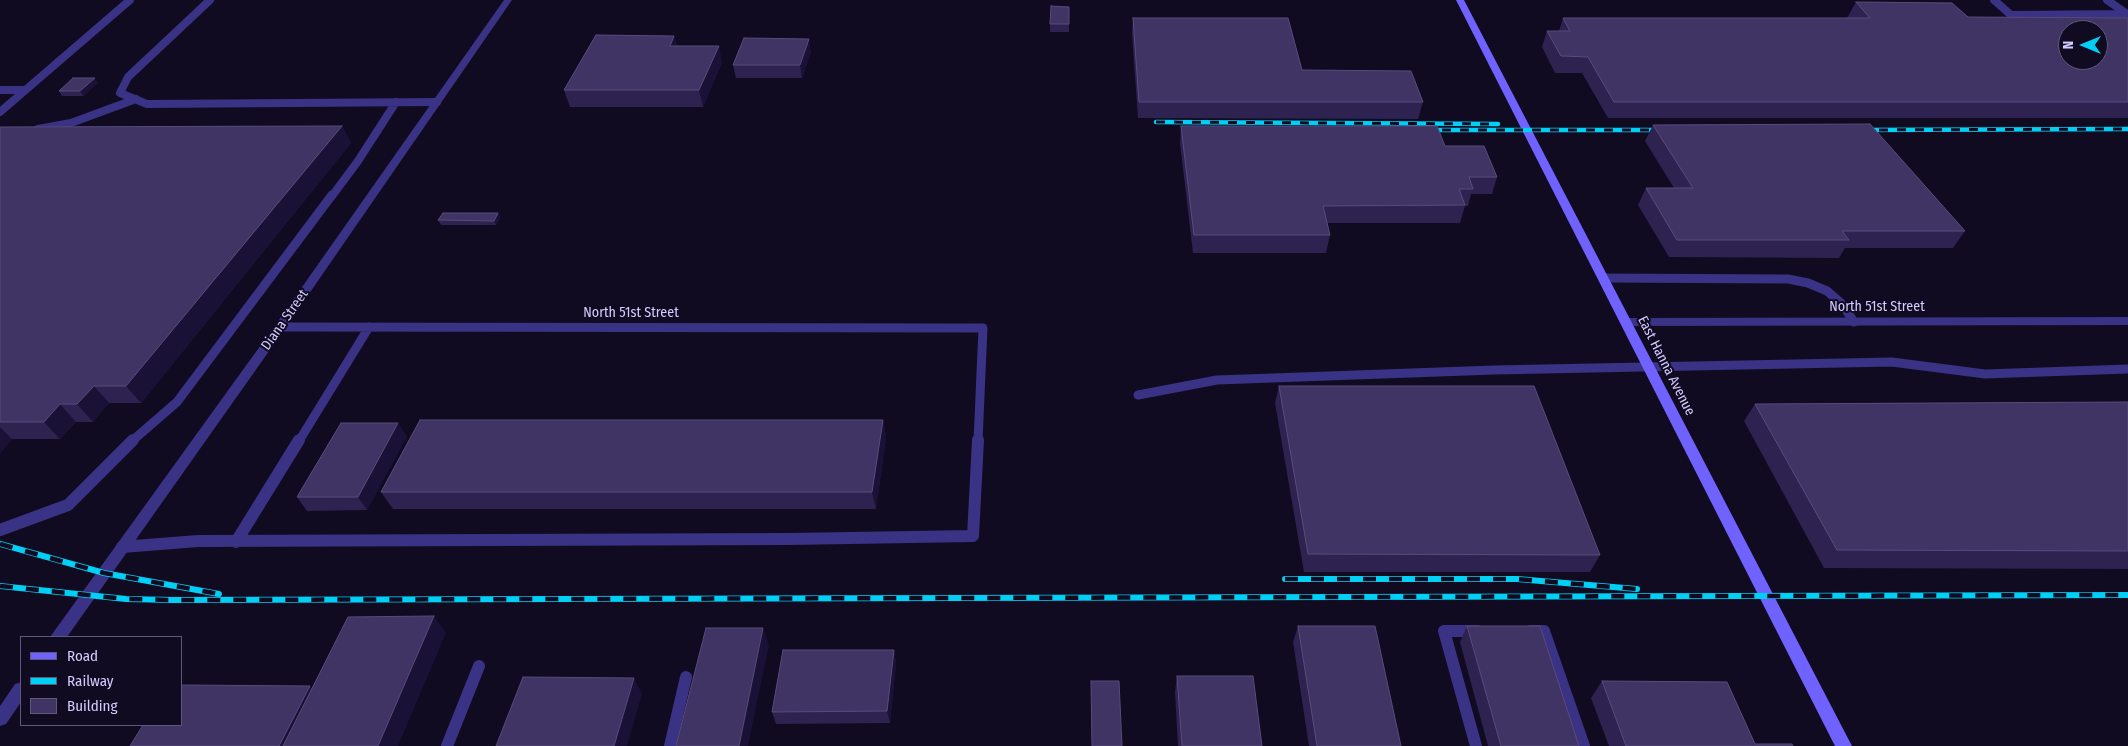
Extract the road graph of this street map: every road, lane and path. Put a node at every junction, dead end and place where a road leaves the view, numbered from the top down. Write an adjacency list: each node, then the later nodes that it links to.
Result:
1 (130, 0): 8 (lane)
2 (210, 0): 9 (lane)
3 (508, 0): 11 (street, Diana Street)
4 (1460, 0): 14 (street, East Hanna Avenue)
5 (1994, 0): 6 (lane)
6 (2107, 0)
7 (0, 90): 8 (lane)
8 (24, 90): 12 (lane)
9 (136, 100): 10 (lane); 13 (lane)
10 (396, 102): 11 (lane); 23 (lane)
11 (437, 102): 18 (street, Diana Street)
12 (1, 109)
13 (25, 132)
14 (1604, 278): 16 (street, East Hanna Avenue); 17 (lane)
15 (2128, 321): 17 (street, North 51st Street)
16 (1627, 322): 17 (street, North 51st Street); 20 (street, East Hanna Avenue)
17 (1854, 322)
18 (280, 327): 19 (lane, North 51st Street); 25 (street, Diana Street)
19 (369, 327): 24 (lane); 24 (lane, North 51st Street)
20 (1650, 367): 21 (lane); 22 (lane); 37 (street, East Hanna Avenue)
21 (2128, 369)
22 (1138, 395)
23 (0, 530)
24 (236, 542): 25 (lane)
25 (122, 547): 28 (street, Diana Street)
26 (1494, 630): 35 (lane)
27 (1514, 630): 36 (lane)
28 (59, 636)
29 (480, 666): 33 (lane)
30 (686, 676): 34 (lane)
31 (20, 690): 32 (street)
32 (0, 719)
33 (447, 746)
34 (670, 746)
35 (1476, 746)
36 (1584, 746)
37 (1844, 746)

